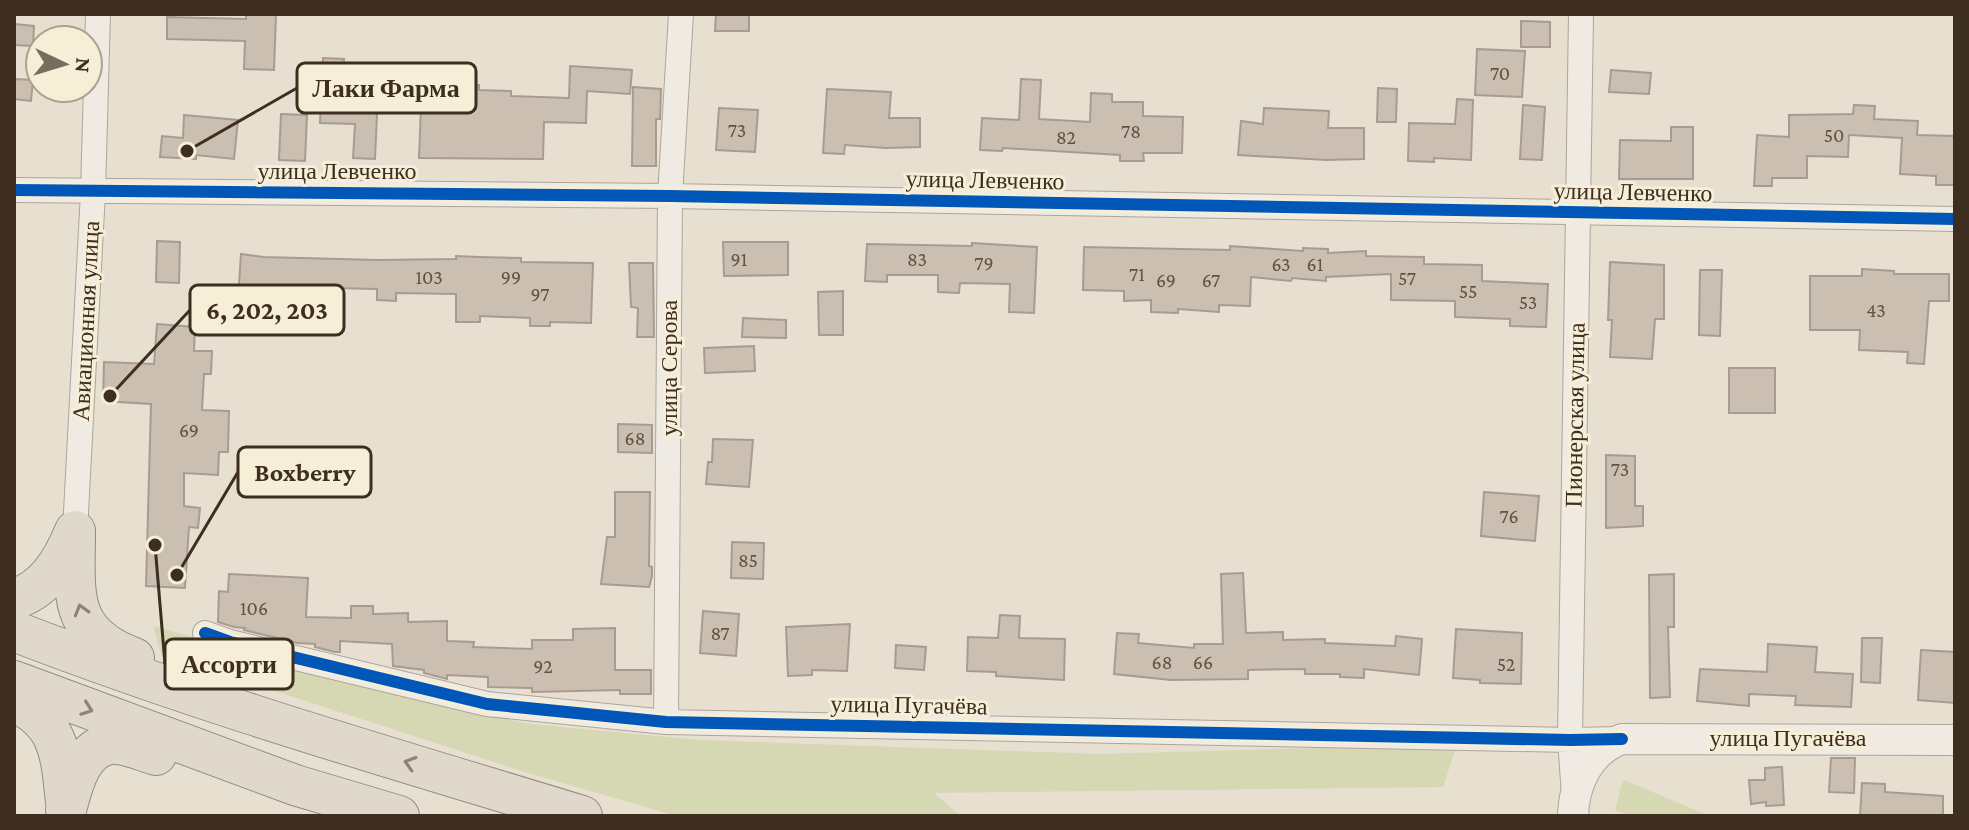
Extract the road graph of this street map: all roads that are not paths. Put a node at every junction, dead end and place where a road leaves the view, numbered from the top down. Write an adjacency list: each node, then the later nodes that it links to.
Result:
1 (98, 14): 5 (street, Авиационная улица)
2 (681, 14): 6 (street, улица Серова)
3 (1581, 14): 7 (street, Пионерская улица)
4 (14, 190): 5 (street, улица Левченко)
5 (93, 192): 6 (street, улица Левченко); 9 (street, Авиационная улица)
6 (670, 196): 7 (street, улица Левченко); 16 (street, улица Серова)
7 (1577, 214): 8 (street, улица Левченко); 18 (street, Пионерская улица)
8 (1955, 219)
9 (75, 531): 10 (highway); 15 (highway, one-way to 9)
10 (14, 599)
11 (14, 631): 15 (highway)
12 (205, 633): 16 (street, улица Пугачёва)
13 (14, 681): 20 (highway, one-way to 20)
14 (14, 702): 22 (highway)
15 (263, 717): 24 (highway, one-way to 15)
16 (666, 722): 18 (street, улица Пугачёва)
17 (1622, 739): 18 (street, улица Пугачёва); 19 (street, улица Пугачёва); 21 (street)
18 (1570, 740): 21 (street, Пионерская улица)
19 (1955, 740)
20 (295, 785): 22 (highway); 23 (highway)
21 (1573, 806)
22 (66, 813)
23 (399, 816)
24 (582, 816)

